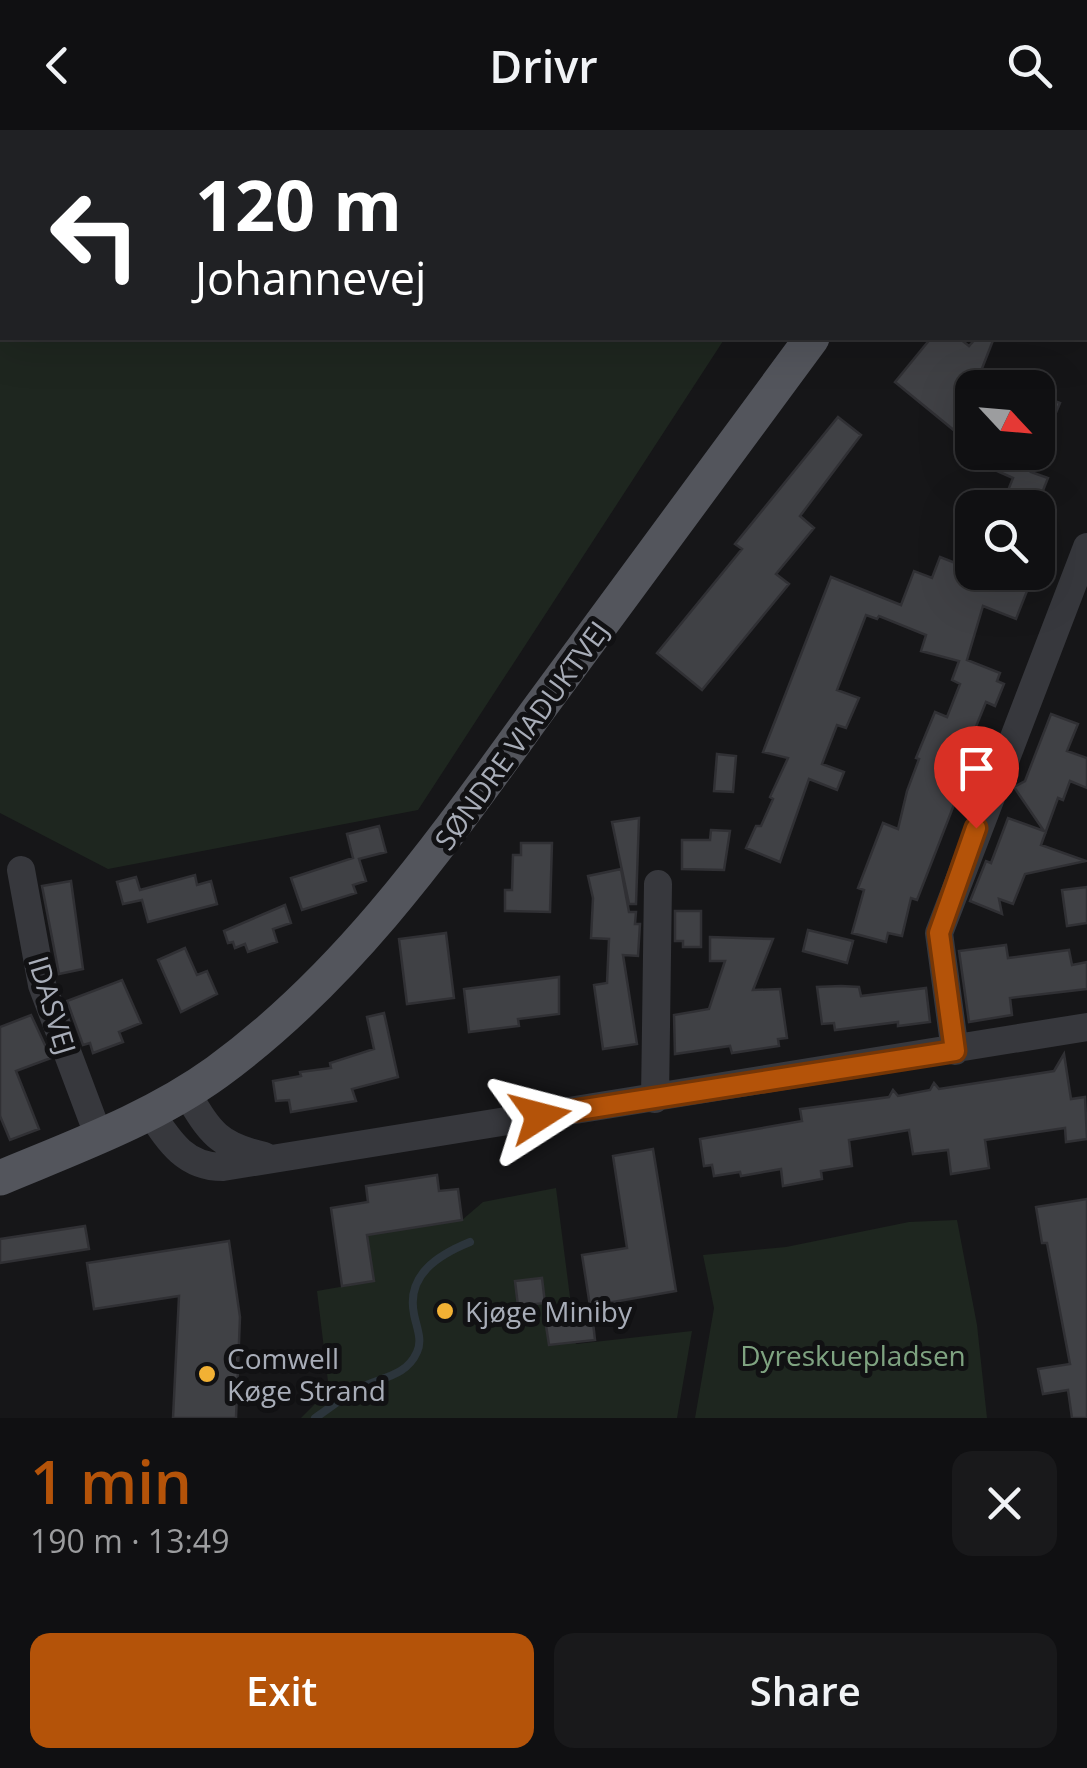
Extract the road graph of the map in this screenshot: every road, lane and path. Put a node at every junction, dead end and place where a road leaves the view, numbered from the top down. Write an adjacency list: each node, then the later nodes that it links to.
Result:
1 (811, 340): 7 (main road, SØNDRE VIADUKTVEJ)
2 (1087, 547): 6 (street)
3 (20, 870): 10 (street, IDASVEJ)
4 (658, 884): 8 (street)
5 (1087, 1028): 6 (street)
6 (955, 1051): 8 (street)
7 (186, 1092): 9 (main road, SØNDRE VIADUKTVEJ); 11 (street)
8 (655, 1098): 11 (street)
9 (150, 1112): 10 (main road, SØNDRE VIADUKTVEJ); 11 (street)
10 (99, 1137): 12 (main road, SØNDRE VIADUKTVEJ)
11 (270, 1157)
12 (0, 1178)

